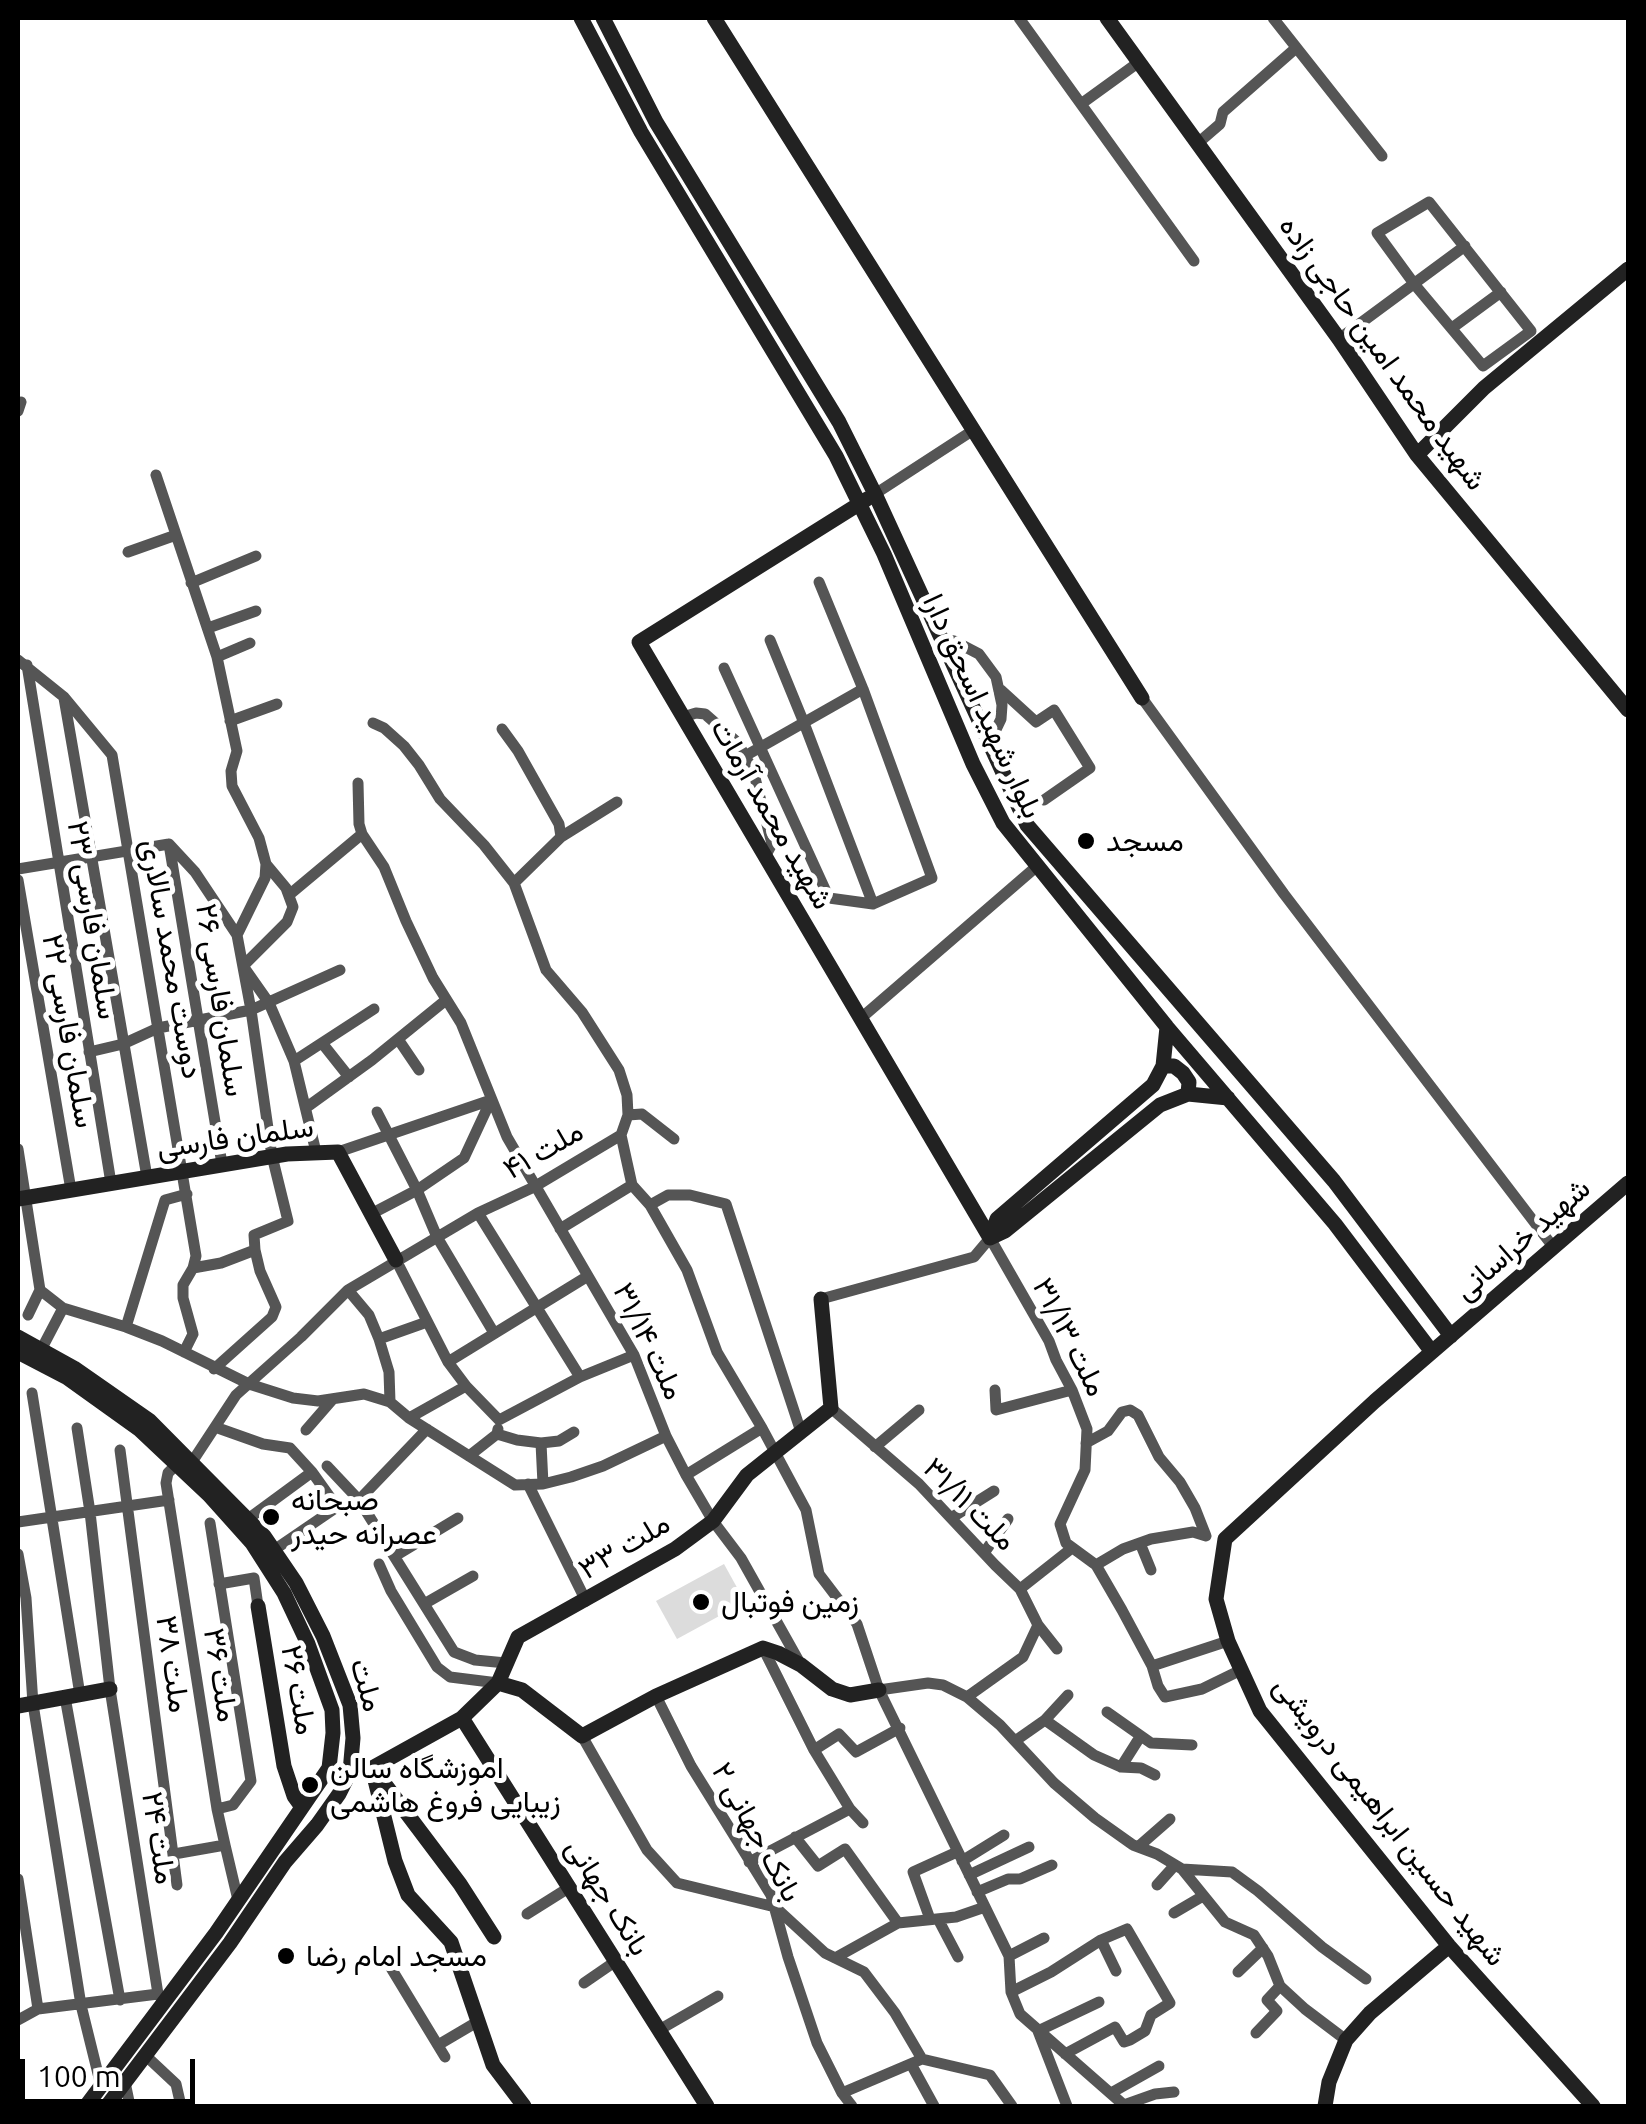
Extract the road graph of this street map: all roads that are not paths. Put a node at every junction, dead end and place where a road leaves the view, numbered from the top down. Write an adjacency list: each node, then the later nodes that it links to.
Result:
1 (582, 18): 23 (street, بلوار شهید اسحق دارا)
2 (603, 18): 22 (street, بلوار شهید اسحق دارا)
3 (714, 18): 19 (street)
4 (1019, 18): 9 (street)
5 (1107, 18): 8 (street, شهید محمد امین حاجی زاده)
6 (1273, 18): 7 (street)
7 (1296, 48): 10 (street); 11 (street)
8 (1139, 62): 9 (street); 10 (street, شهید محمد امین حاجی زاده)
9 (1082, 104): 13 (street)
10 (1198, 143): 18 (street, شهید محمد امین حاجی زاده)
11 (1382, 156)
12 (1464, 246): 15 (street); 15 (street); 16 (street)
13 (1194, 261)
14 (1628, 269): 20 (street)
15 (1415, 284): 17 (street); 18 (street)
16 (1501, 292): 17 (street); 17 (street)
17 (1452, 328)
18 (1339, 339): 20 (street, شهید محمد امین حاجی زاده)
19 (972, 431): 22 (street); 40 (street)
20 (1417, 455): 43 (street, شهید محمد امین حاجی زاده)
21 (156, 474): 24 (street)
22 (876, 494): 23 (street); 31 (street, بلوار شهید اسحق دارا)
23 (860, 503): 44 (street, بلوار شهید اسحق دارا); 45 (street, شهید محمد آرمات)
24 (176, 535): 25 (street); 28 (street)
25 (128, 552)
26 (256, 556): 28 (street)
27 (820, 582): 37 (street)
28 (191, 583): 30 (street)
29 (256, 611): 30 (street)
30 (208, 628): 34 (street)
31 (940, 639): 38 (street); 42 (street, بلوار شهید اسحق دارا)
32 (770, 640): 48 (street)
33 (250, 643): 34 (street)
34 (218, 657): 46 (street)
35 (22, 662): 39 (street); 62 (street, سلمان فارسی ۲۳)
36 (724, 668): 51 (street)
37 (863, 690): 48 (street); 69 (street)
38 (1001, 690): 50 (street); 54 (street)
39 (64, 697): 59 (street, دوست محمد سالاری); 60 (street)
40 (1142, 698): 119 (street)
41 (277, 704): 46 (street)
42 (971, 705): 44 (street); 50 (street, بلوار شهید اسحق دارا)
43 (1628, 710)
44 (951, 715): 64 (street, بلوار شهید اسحق دارا)
45 (682, 716): 52 (street); 61 (street, شهید محمد آرمات)
46 (230, 720): 63 (street)
47 (373, 723): 67 (street)
48 (804, 723): 51 (street); 69 (street)
49 (502, 729): 57 (street)
50 (989, 744): 133 (street, بلوار شهید اسحق دارا)
51 (761, 747): 52 (street); 69 (street)
52 (745, 756): 61 (street)
53 (358, 783): 56 (street)
54 (1044, 800)
55 (618, 802): 57 (street)
56 (362, 834): 68 (street); 73 (street, ملت ۳۱/۱۴)
57 (561, 838): 67 (street)
58 (170, 844): 59 (street); 70 (street); 77 (street, سلمان فارسی ۲۶)
59 (128, 851): 60 (street); 80 (street, دوست محمد سالاری)
60 (90, 857): 62 (street); 83 (street)
61 (765, 857): 78 (street, شهید محمد آرمات)
62 (58, 863): 65 (street); 84 (street, سلمان فارسی ۲۳)
63 (266, 864): 68 (street); 70 (street)
64 (1036, 867): 78 (street); 79 (street, بلوار شهید اسحق دارا)
65 (18, 869)
66 (18, 880): 109 (street, سلمان فارسی ۲۲)
67 (514, 882): 94 (street)
68 (288, 894): 71 (street)
69 (873, 904)
70 (237, 934): 71 (street)
71 (242, 966): 74 (street); 76 (street)
72 (340, 970): 74 (street)
73 (446, 1000): 81 (street); 91 (street, ملت ۳۱/۱۴)
74 (268, 1003): 76 (street); 85 (street)
75 (374, 1009): 82 (street)
76 (251, 1010): 77 (street); 101 (street)
77 (198, 1018): 80 (street); 102 (street, سلمان فارسی ۲۶)
78 (860, 1020): 118 (street, شهید محمد آرمات)
79 (1167, 1027): 86 (street); 90 (street, بلوار شهید اسحق دارا)
80 (158, 1028): 83 (street); 103 (street, دوست محمد سالاری)
81 (398, 1039): 87 (street); 88 (street)
82 (322, 1043): 85 (street); 88 (street)
83 (123, 1044): 84 (street); 104 (street)
84 (89, 1052): 105 (street, سلمان فارسی ۲۳)
85 (294, 1061): 92 (street)
86 (1162, 1068): 89 (street); 118 (street)
87 (419, 1070)
88 (349, 1077): 92 (street)
89 (1183, 1095): 90 (street); 118 (street)
90 (1228, 1098): 139 (street, بلوار شهید اسحق دارا)
91 (491, 1100): 95 (street); 108 (street, ملت ۳۱/۱۴); 110 (street)
92 (307, 1107): 99 (street)
93 (377, 1112): 95 (street)
94 (628, 1115): 96 (street); 97 (street)
95 (388, 1134): 100 (street); 110 (street)
96 (621, 1135): 107 (street, ملت ۴۱); 108 (street, ملت ۴۱)
97 (674, 1139)
98 (18, 1150): 112 (street)
99 (316, 1152): 100 (street, سلمان فارسی); 101 (street, سلمان فارسی)
100 (338, 1152): 115 (street, سلمان فارسی)
101 (272, 1156): 102 (street, سلمان فارسی); 120 (street)
102 (222, 1164): 103 (street, سلمان فارسی)
103 (183, 1171): 104 (street, سلمان فارسی); 111 (street, دوست محمد سالاری)
104 (146, 1177): 105 (street, سلمان فارسی)
105 (110, 1183): 109 (street, سلمان فارسی)
106 (1628, 1184): 119 (street, شهید خراسانی)
107 (632, 1185): 113 (street, ملت ۴۱); 116 (street)
108 (534, 1188): 114 (street, ملت ۴۱); 116 (street, ملت ۳۱/۱۴)
109 (71, 1190): 112 (street, سلمان فارسی)
110 (416, 1190): 115 (street); 117 (street)
111 (186, 1194): 122 (street, دوست محمد سالاری); 131 (street)
112 (22, 1199): 124 (street)
113 (650, 1206): 157 (street, ملت ۴۱); 161 (street)
114 (478, 1213): 117 (street, ملت ۴۱); 128 (street)
115 (371, 1214): 121 (street, سلمان فارسی)
116 (560, 1229): 123 (street, ملت ۳۱/۱۴)
117 (437, 1236): 121 (street, ملت ۴۱); 132 (street)
118 (990, 1238): 126 (street); 147 (street, ملت ۳۱/۱۳)
119 (1554, 1248): 133 (street, شهید خراسانی)
120 (255, 1250): 122 (street); 142 (street)
121 (396, 1260): 125 (street, ملت ۴۱); 130 (street)
122 (193, 1268): 138 (street, دوست محمد سالاری)
123 (588, 1276): 128 (street); 140 (street, ملت ۳۱/۱۴)
124 (40, 1290): 127 (street); 129 (street)
125 (348, 1290): 135 (street); 144 (street, ملت ۴۱)
126 (820, 1300): 151 (street)
127 (63, 1308): 131 (street); 136 (street)
128 (536, 1308): 132 (street); 143 (street)
129 (28, 1315)
130 (427, 1322): 135 (street); 141 (street)
131 (126, 1326): 138 (street)
132 (494, 1333): 141 (street)
133 (1451, 1336): 139 (street, شهید حسین ابراهیمی درویشی)
134 (18, 1337): 136 (street, ملت)
135 (379, 1339): 150 (street)
136 (41, 1350): 169 (street, ملت)
137 (18, 1352): 169 (street, ملت)
138 (184, 1352): 142 (street)
139 (1432, 1352): 205 (street, شهید حسین ابراهیمی درویشی)
140 (634, 1355): 143 (street); 162 (street, ملت ۳۱/۱۴)
141 (448, 1362): 145 (street)
142 (214, 1368): 144 (street)
143 (580, 1377): 155 (street)
144 (249, 1384): 149 (street); 154 (street, ملت ۴۱)
145 (466, 1386): 153 (street); 155 (street)
146 (994, 1390): 147 (street)
147 (1072, 1390): 164 (street, ملت ۳۱/۱۳)
148 (32, 1393): 180 (street)
149 (334, 1398): 150 (street); 158 (street)
150 (390, 1402): 153 (street)
151 (831, 1408): 161 (street, ملت ۳۳); 165 (street, ملت ۳۱/۱۱)
152 (919, 1410): 165 (street)
153 (409, 1418): 159 (street)
154 (215, 1427): 169 (street, ملت ۴۱); 171 (street)
155 (498, 1427): 163 (street); 168 (street)
156 (77, 1428): 179 (street, ملت ۲۴)
157 (762, 1428): 167 (street, ملت ۴۱); 172 (street)
158 (306, 1430)
159 (427, 1430): 168 (street); 177 (street)
160 (574, 1432): 163 (street)
161 (801, 1432): 167 (street, ملت ۳۳)
162 (666, 1436): 172 (street, ملت ۳۱/۱۴); 174 (street)
163 (541, 1443): 174 (street)
164 (1086, 1443): 188 (street); 189 (street, ملت ۳۱/۱۳)
165 (875, 1446): 182 (street, ملت ۳۱/۱۱)
166 (120, 1450): 178 (street, ملت ۳۸)
167 (775, 1453): 185 (street, ملت ۳۳); 214 (street, ملت ۴۱)
168 (470, 1456): 173 (street)
169 (184, 1464): 176 (street, ملت ۳۶); 183 (street, ملت); 233 (street, ملت)
170 (327, 1466): 177 (street)
171 (312, 1472): 183 (street); 190 (street)
172 (686, 1476): 185 (street, ملت ۳۱/۱۴)
173 (528, 1484): 174 (street); 201 (street)
174 (543, 1484)
175 (994, 1491): 182 (street)
176 (169, 1500): 178 (street); 234 (street, ملت ۳۶)
177 (359, 1500): 193 (street)
178 (127, 1508): 179 (street); 244 (street, ملت ۳۸)
179 (90, 1512): 180 (street); 213 (street, ملت ۲۴)
180 (52, 1516): 186 (street); 216 (street)
181 (458, 1518): 193 (street)
182 (951, 1518): 191 (street, ملت ۳۱/۱۱)
183 (248, 1519): 190 (street, ملت)
184 (1008, 1519): 191 (street)
185 (713, 1520): 201 (street, ملت ۳۳); 209 (street, ملت ۳۱/۱۴)
186 (18, 1522)
187 (210, 1524): 198 (street)
188 (1140, 1543): 195 (street); 196 (street)
189 (1072, 1548): 195 (street); 199 (street)
190 (274, 1550): 231 (street, ملت)
191 (984, 1553): 199 (street, ملت ۳۱/۱۱)
192 (18, 1554): 200 (street)
193 (395, 1556): 202 (street)
194 (379, 1564): 212 (street)
195 (1096, 1565): 210 (street)
196 (1151, 1570)
197 (473, 1576): 202 (street)
198 (219, 1584): 203 (street, ملت ۲۶); 234 (street)
199 (1020, 1588): 204 (street, ملت ۳۱/۱۱)
200 (22, 1599): 219 (street)
201 (586, 1601): 208 (street, ملت ۳۳)
202 (424, 1604): 208 (street)
203 (258, 1606): 233 (street, ملت ۲۶)
204 (1038, 1625): 207 (street, ملت ۳۱/۱۱); 218 (street)
205 (1228, 1641): 210 (street); 211 (street, شهید حسین ابراهیمی درویشی)
206 (762, 1648): 209 (street); 217 (street); 228 (street)
207 (1057, 1649)
208 (506, 1663): 212 (street, ملت ۳۳)
209 (801, 1665): 214 (street)
210 (1152, 1666): 211 (street)
211 (1241, 1670): 267 (street, شهید حسین ابراهیمی درویشی)
212 (498, 1682): 221 (street, ملت ۳۳); 224 (street)
213 (110, 1690): 216 (street); 282 (street, ملت ۲۴)
214 (879, 1690): 218 (street); 223 (street, ملت ۴۱)
215 (1068, 1695): 222 (street)
216 (73, 1696): 219 (street); 281 (street)
217 (656, 1696): 224 (street); 247 (street, بانک جهانی ۲)
218 (968, 1698): 226 (street)
219 (25, 1705): 284 (street)
220 (1107, 1712): 225 (street)
221 (462, 1718): 230 (street, ملت ۳۳); 254 (street, بانک جهانی)
222 (1045, 1720): 226 (street); 229 (street)
223 (900, 1728): 228 (street); 245 (street, ملت ۴۱)
224 (582, 1736): 259 (street)
225 (1140, 1738): 227 (street); 229 (street)
226 (1015, 1741): 242 (street)
227 (1192, 1745)
228 (814, 1750): 235 (street)
229 (1121, 1767): 232 (street)
230 (372, 1768): 231 (street, ملت ۳۳); 264 (street); 287 (street)
231 (350, 1772): 246 (street, ملت)
232 (1156, 1775)
233 (302, 1807): 243 (street, ملت)
234 (217, 1809): 240 (street, ملت ۳۶)
235 (850, 1809): 237 (street); 239 (street)
236 (1170, 1819): 242 (street)
237 (863, 1823)
238 (1004, 1835): 245 (street)
239 (795, 1837): 247 (street); 263 (street)
240 (225, 1845): 244 (street); 257 (street, ملت ۳۶)
241 (1029, 1846): 250 (street)
242 (1138, 1847): 249 (street)
243 (271, 1850): 246 (street); 257 (street, ملت)
244 (174, 1854): 252 (street, ملت ۳۸)
245 (959, 1856): 250 (street, ملت ۴۱); 262 (street)
246 (285, 1862): 282 (street, ملت)
247 (749, 1862): 259 (street, بانک جهانی ۲)
248 (1052, 1866): 255 (street)
249 (1178, 1867): 253 (street); 256 (street); 276 (street)
250 (969, 1875): 255 (street, ملت ۴۱)
251 (18, 1879): 285 (street)
252 (177, 1884)
253 (1157, 1885)
254 (570, 1887): 261 (street); 272 (street, بانک جهانی)
255 (978, 1892): 258 (street, ملت ۴۱)
256 (1202, 1896): 260 (street); 268 (street)
257 (238, 1900): 282 (street, ملت)
258 (985, 1907): 262 (street); 269 (street, ملت ۴۱)
259 (774, 1908): 271 (street); 299 (street, بانک جهانی ۲)
260 (1174, 1913)
261 (528, 1914)
262 (934, 1919): 263 (street); 270 (street)
263 (898, 1922): 271 (street)
264 (494, 1937)
265 (1044, 1938): 269 (street)
266 (1101, 1940): 274 (street); 279 (street); 292 (street)
267 (1449, 1946): 291 (street); 313 (street, شهید حسین ابراهیمی درویشی)
268 (1263, 1948): 275 (street); 278 (street)
269 (1009, 1956): 279 (street)
270 (958, 1957)
271 (835, 1958): 294 (street)
272 (616, 1961): 277 (street); 288 (street, بانک جهانی)
273 (390, 1968): 287 (street)
274 (1116, 1971)
275 (1238, 1972)
276 (1366, 1979)
277 (584, 1983)
278 (1280, 1986): 290 (street); 291 (street)
279 (1011, 1992): 289 (street)
280 (718, 1996): 288 (street)
281 (120, 2000): 282 (street); 284 (street)
282 (167, 2002): 293 (street, ملت); 297 (street, ملت)
283 (1100, 2002): 289 (street)
284 (80, 2005): 285 (street); 297 (street)
285 (38, 2008): 286 (street)
286 (18, 2020)
287 (477, 2022): 305 (street)
288 (658, 2030): 306 (street, بانک جهانی)
289 (1038, 2031): 292 (street); 310 (street)
290 (1256, 2033)
291 (1346, 2040): 312 (street)
292 (1065, 2054): 300 (street)
293 (145, 2055): 296 (street, ملت); 304 (street)
294 (917, 2062): 299 (street); 308 (street); 309 (street)
295 (1158, 2066): 300 (street)
296 (126, 2082): 302 (street, ملت); 303 (street)
297 (101, 2086): 301 (street, ملت)
298 (1174, 2092): 311 (street)
299 (842, 2093): 307 (street, بانک جهانی ۲)
300 (1111, 2094): 311 (street)
301 (86, 2106)
302 (106, 2106)
303 (130, 2106)
304 (181, 2106)
305 (524, 2106)
306 (707, 2106)
307 (852, 2106)
308 (934, 2106)
309 (1012, 2106)
310 (1067, 2106)
311 (1125, 2106)
312 (1324, 2106)
313 (1592, 2106)

